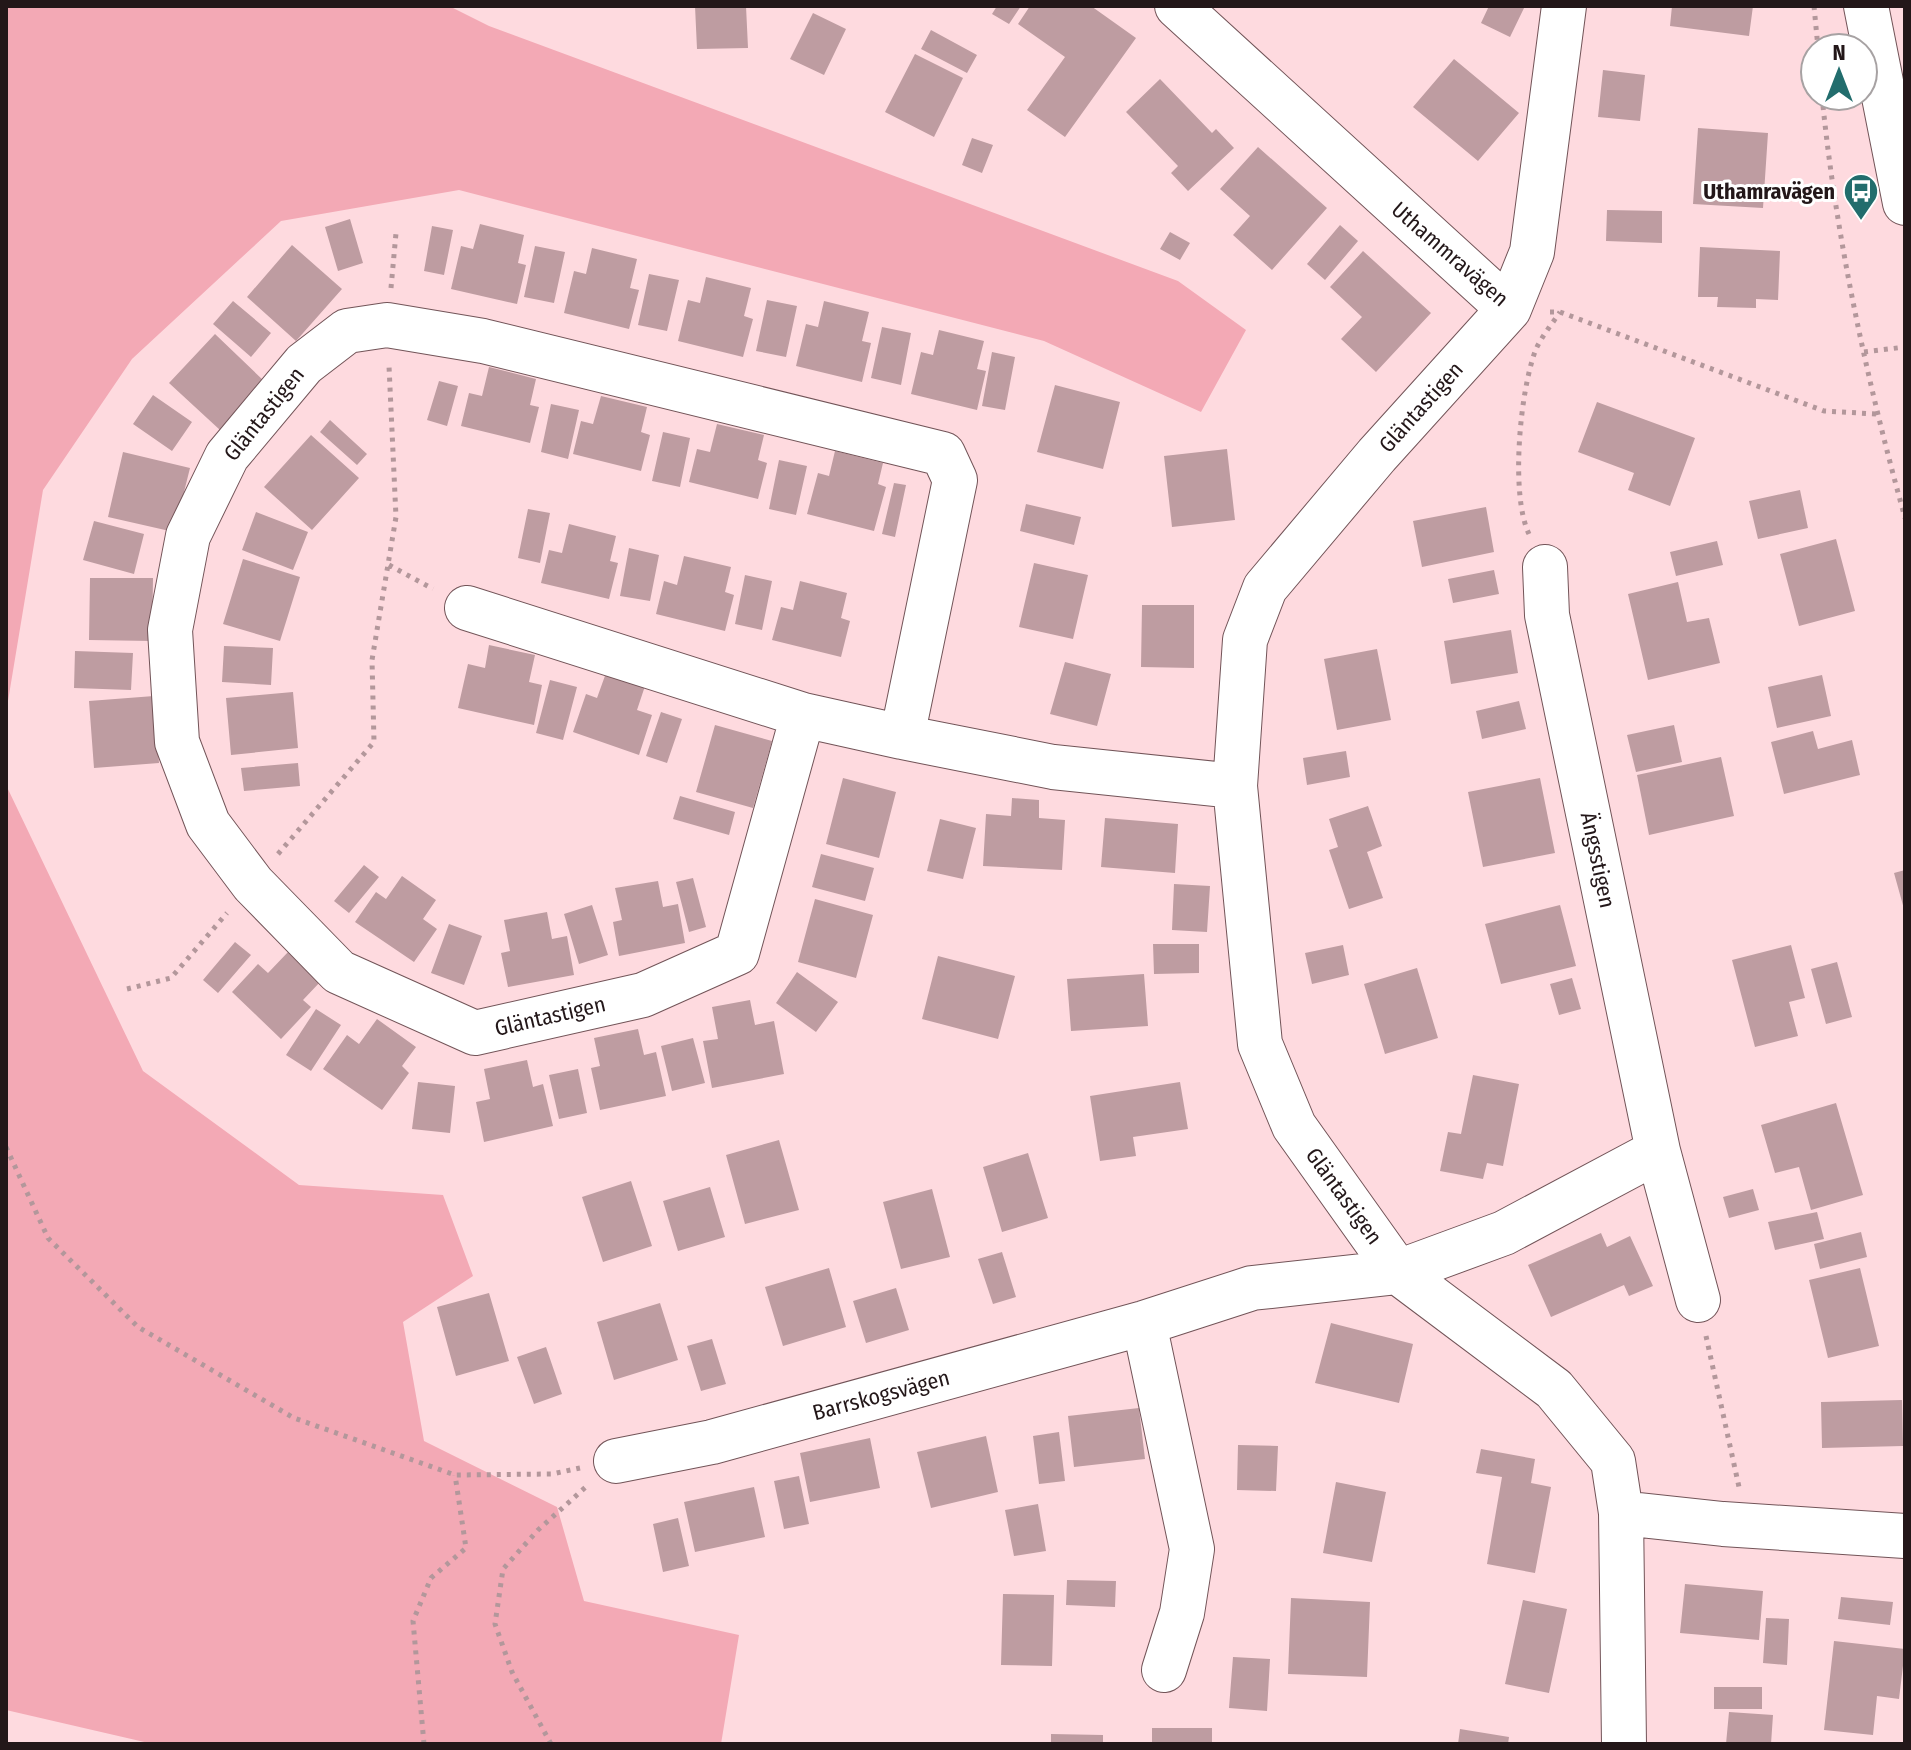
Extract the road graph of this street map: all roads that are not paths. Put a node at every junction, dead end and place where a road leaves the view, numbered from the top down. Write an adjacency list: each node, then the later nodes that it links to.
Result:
1 (1177, 6): 5 (street, Uthammravägen)
2 (1564, 6): 5 (street, Gläntastigen)
3 (1866, 6): 4 (street)
4 (1905, 203)
5 (1509, 309): 10 (street, Gläntastigen)
6 (1545, 567): 11 (street, Ängsstigen)
7 (467, 608): 8 (street)
8 (803, 715): 9 (street); 9 (street, Gläntastigen)
9 (902, 737): 10 (street)
10 (1235, 786): 12 (street, Gläntastigen)
11 (1658, 1151): 12 (street); 13 (street, Ängsstigen)
12 (1398, 1272): 14 (street, Barrskogsvägen); 16 (street, Gläntastigen)
13 (1698, 1300)
14 (1144, 1323): 15 (street, Barrskogsvägen); 18 (street)
15 (616, 1461)
16 (1621, 1513): 17 (street); 19 (street, Gläntastigen)
17 (1905, 1536)
18 (1164, 1670)
19 (1624, 1744)

